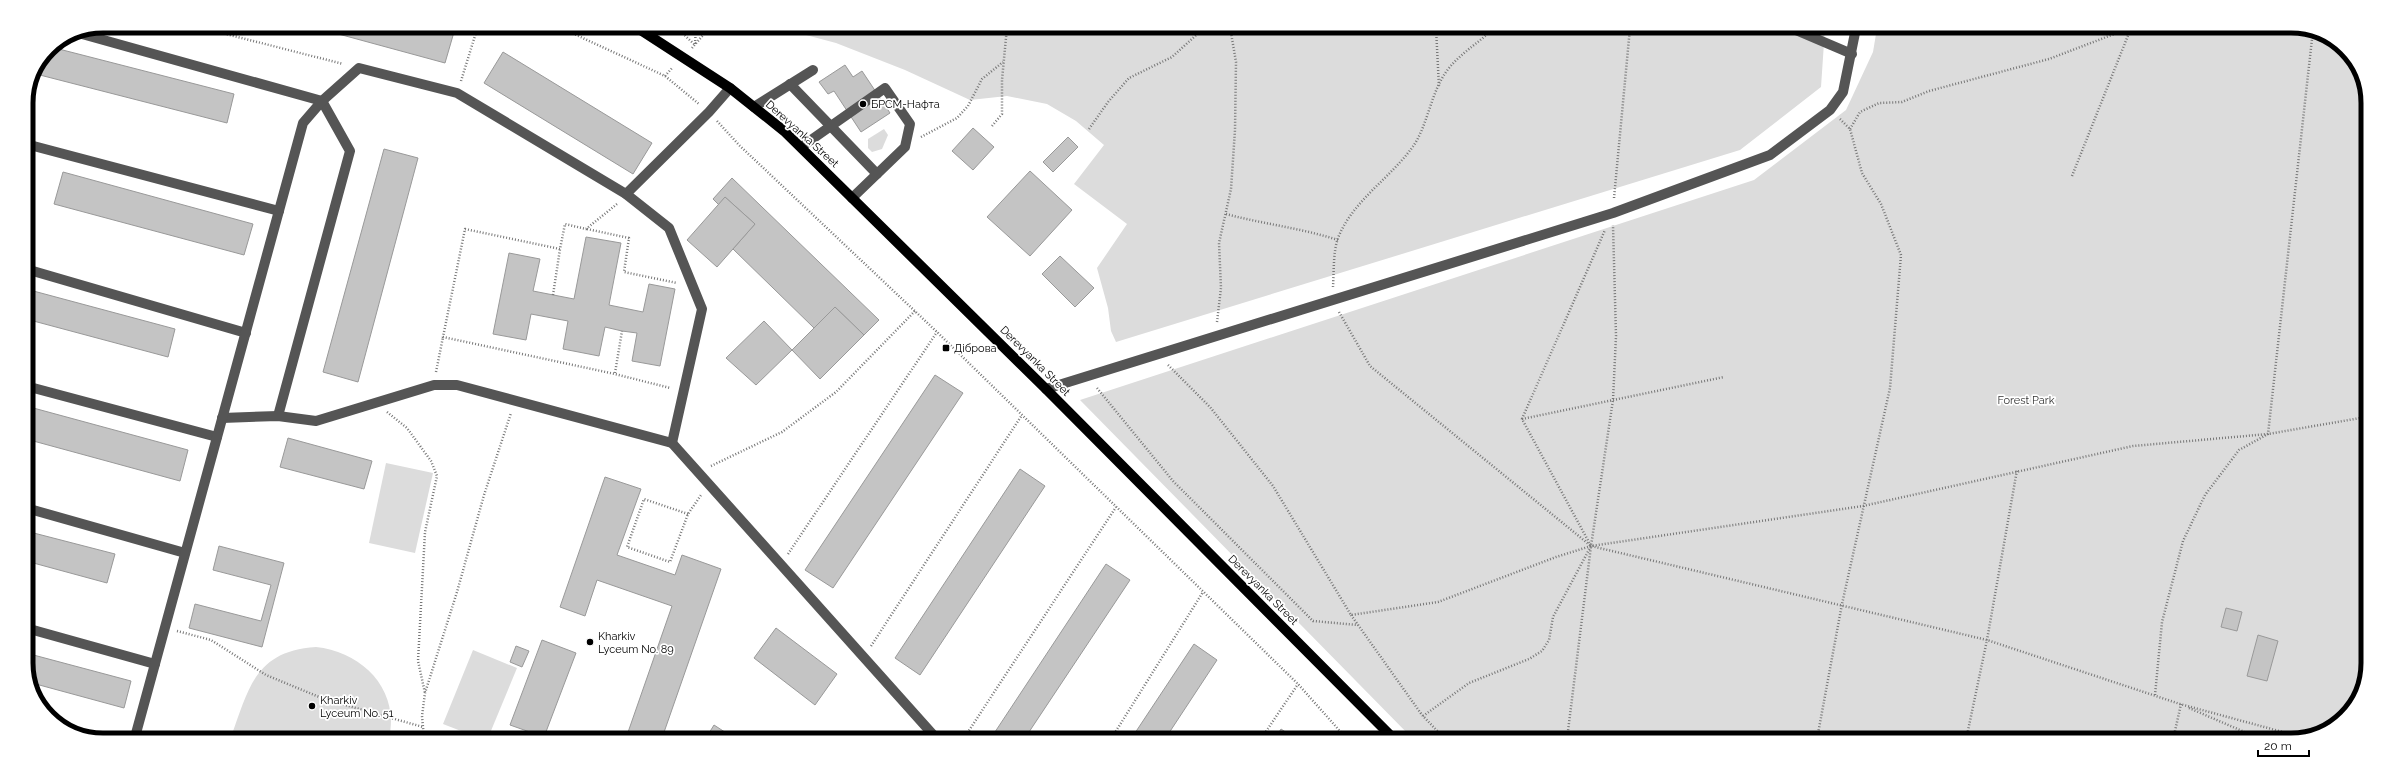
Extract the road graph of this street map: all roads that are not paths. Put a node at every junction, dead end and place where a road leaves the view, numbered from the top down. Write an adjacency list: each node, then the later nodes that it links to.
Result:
1 (645, 33): 8 (main road, Derevyanka Street)
2 (1803, 33): 5 (lane)
3 (1855, 33): 5 (lane)
4 (86, 35): 9 (lane)
5 (1852, 54): 21 (lane)
6 (813, 70): 7 (lane)
7 (790, 84): 10 (lane); 11 (lane)
8 (730, 88): 10 (main road, Derevyanka Street); 15 (lane)
9 (322, 101): 15 (lane); 17 (lane); 22 (lane)
10 (754, 107): 13 (main road, Derevyanka Street)
11 (830, 127): 13 (lane); 14 (lane); 14 (lane)
12 (33, 146): 17 (lane)
13 (801, 147): 16 (main road, Derevyanka Street)
14 (877, 174): 16 (lane)
15 (626, 194): 25 (lane)
16 (852, 198): 21 (main road, Derevyanka Street)
17 (279, 211): 19 (lane)
18 (33, 271): 19 (lane)
19 (246, 333): 23 (lane)
20 (33, 388): 24 (lane)
21 (1046, 389): 32 (main road, Derevyanka Street)
22 (278, 416): 23 (lane); 25 (lane)
23 (222, 418): 24 (lane)
24 (217, 437): 27 (lane)
25 (672, 443): 31 (lane)
26 (33, 510): 27 (lane)
27 (185, 553): 29 (lane)
28 (33, 630): 29 (lane)
29 (155, 664): 30 (lane)
30 (136, 733)
31 (932, 733)
32 (1388, 733)

